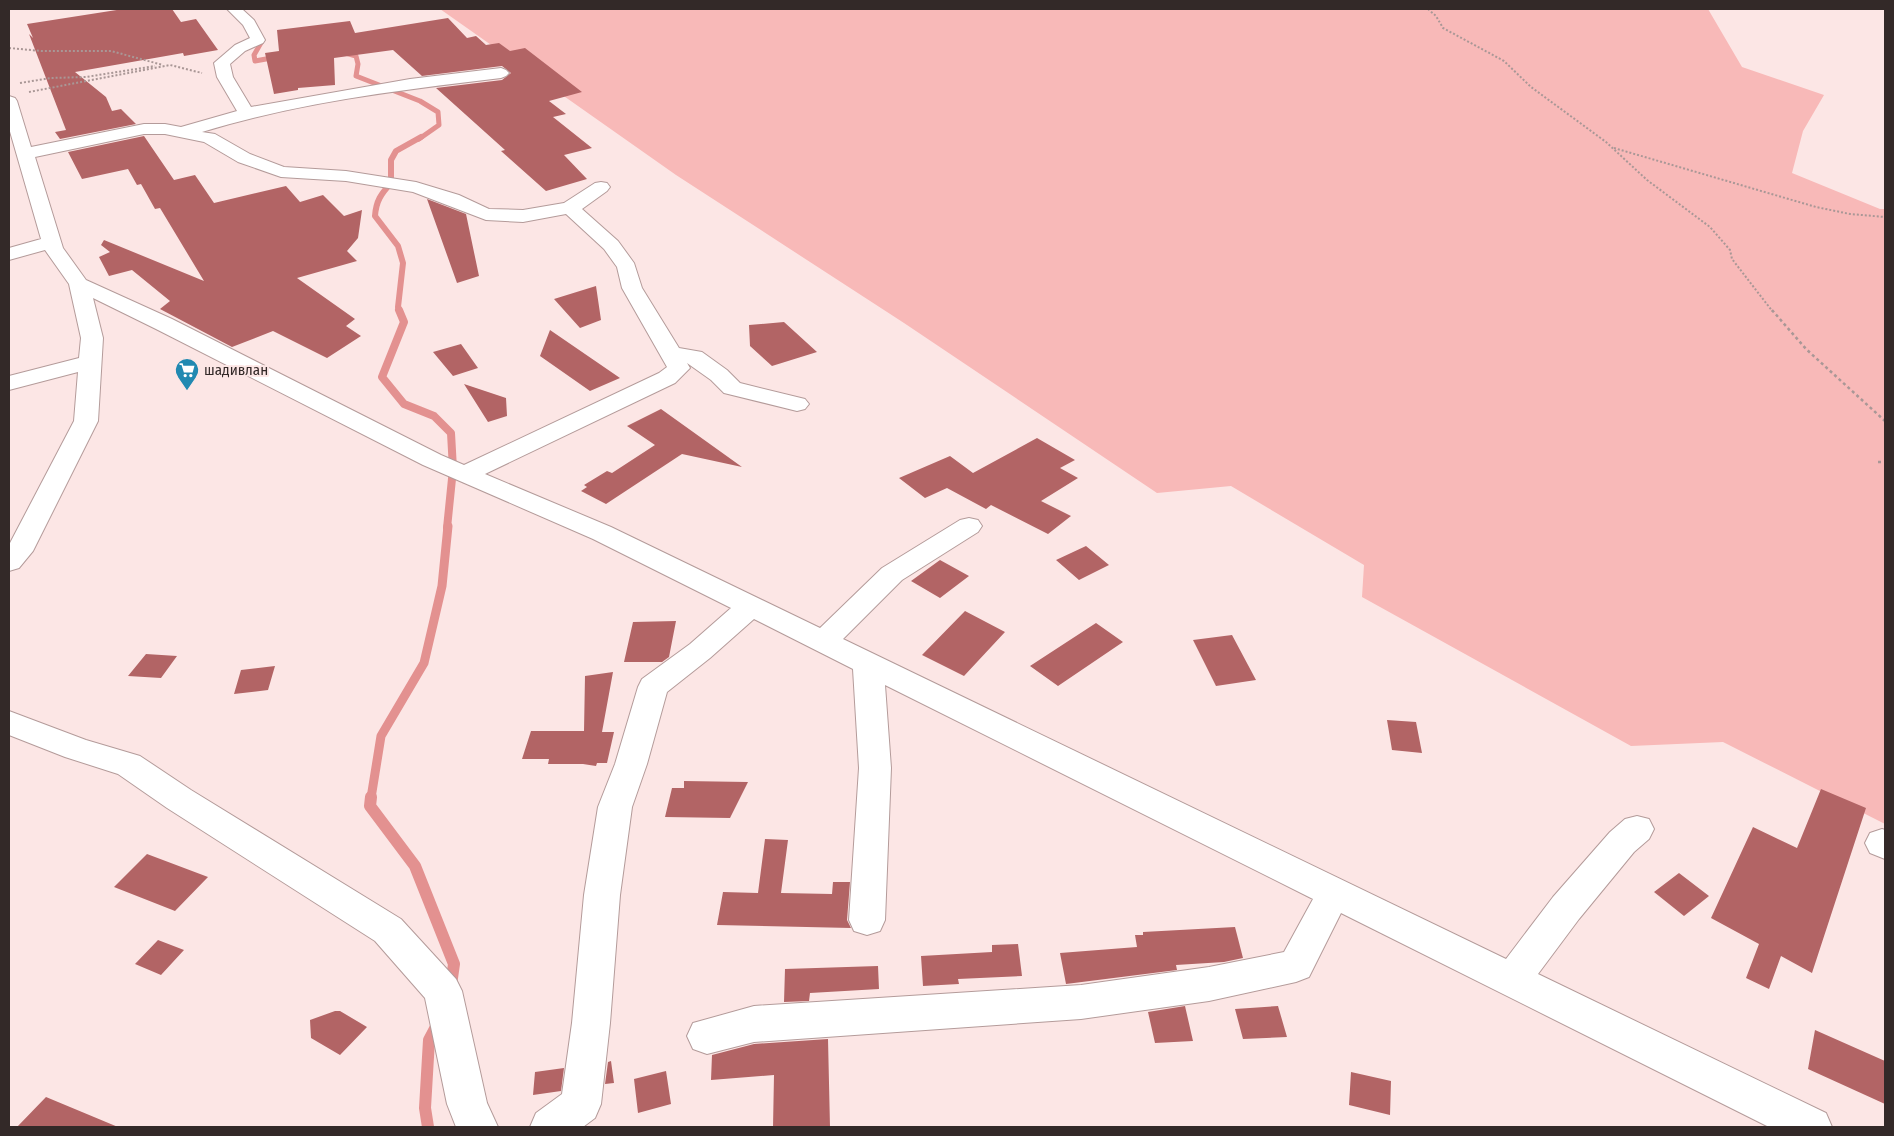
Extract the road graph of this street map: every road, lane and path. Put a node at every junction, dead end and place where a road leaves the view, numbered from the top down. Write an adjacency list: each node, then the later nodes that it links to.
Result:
1 (234, 9): 6 (street)
2 (1428, 9): 10 (path)
3 (9, 48): 4 (path)
4 (166, 66): 6 (path); 7 (path); 7 (path)
5 (501, 73): 8 (street)
6 (226, 80): 8 (street)
7 (15, 105): 11 (street)
8 (246, 113): 9 (street)
9 (181, 132): 11 (street); 13 (street)
10 (1611, 147): 14 (path); 22 (path)
11 (25, 154): 15 (street)
12 (602, 187): 13 (street)
13 (570, 208): 18 (street)
14 (1885, 217)
15 (51, 242): 16 (street); 17 (street)
16 (9, 254)
17 (79, 284): 19 (street); 25 (street)
18 (670, 354): 21 (street); 25 (street)
19 (90, 362): 20 (street); 27 (street)
20 (9, 383)
21 (797, 404)
22 (1885, 421)
23 (1878, 462): 24 (path)
24 (1885, 462)
25 (464, 474): 28 (street)
26 (969, 526): 29 (street)
27 (9, 562)
28 (751, 606): 29 (street); 38 (street)
29 (823, 642): 30 (street)
30 (868, 664): 33 (street); 34 (street)
31 (9, 722): 37 (street)
32 (1637, 828): 35 (street)
33 (1334, 893): 35 (street); 36 (street)
34 (867, 920)
35 (1512, 980): 39 (street)
36 (707, 1036)
37 (471, 1120)
38 (550, 1127)
39 (1811, 1127)

